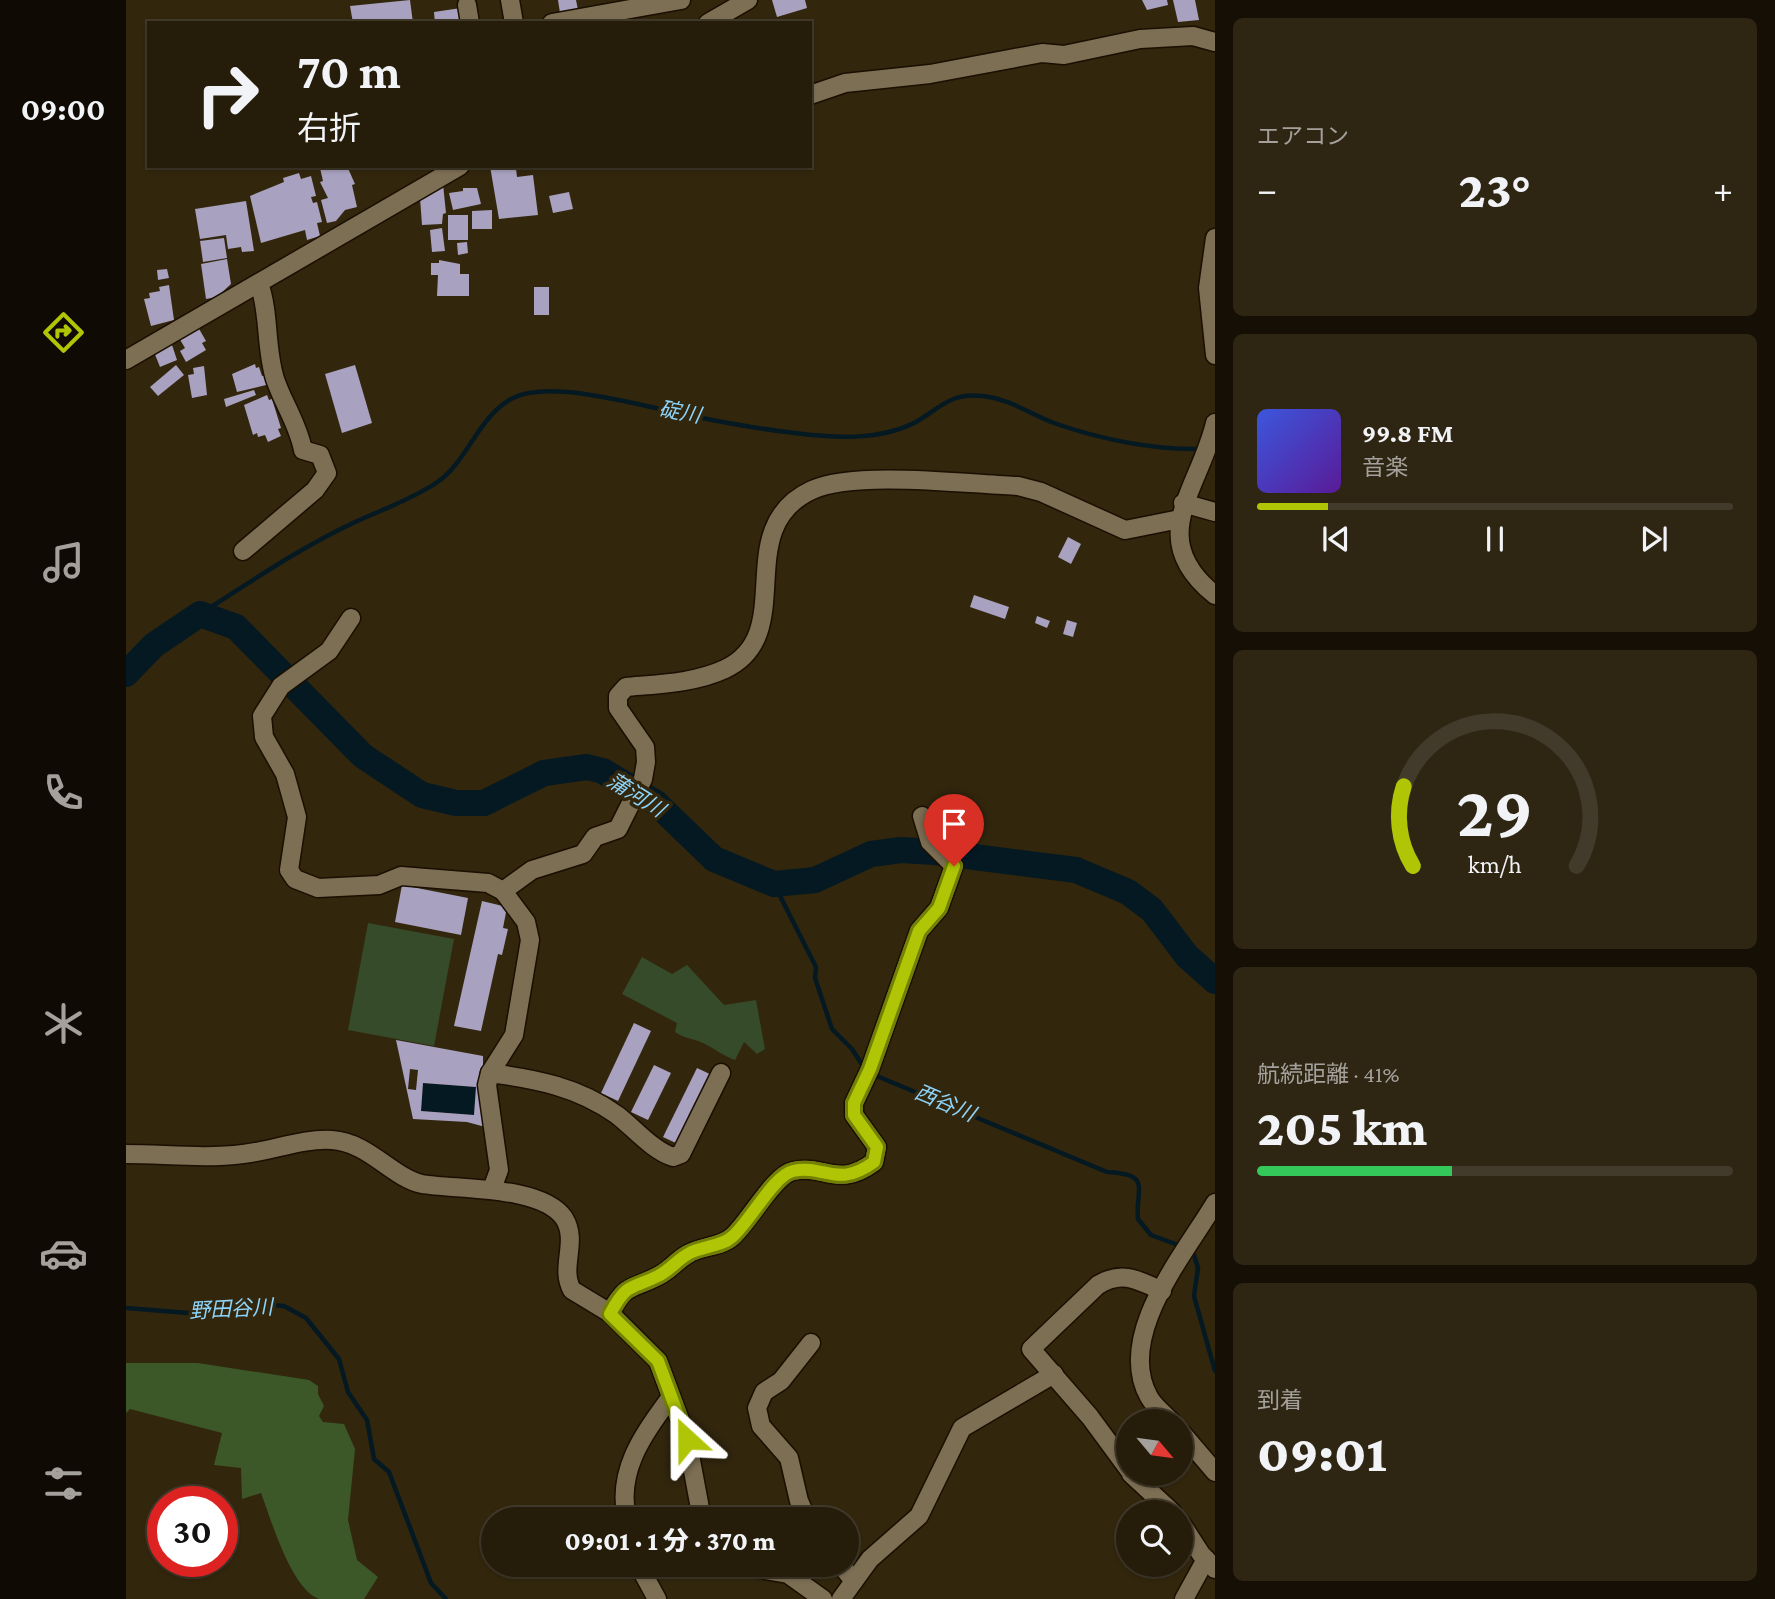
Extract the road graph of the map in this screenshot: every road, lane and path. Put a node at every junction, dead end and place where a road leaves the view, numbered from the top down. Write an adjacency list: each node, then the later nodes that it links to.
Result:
1 (510, 0): 7 (street)
2 (681, 0): 5 (street)
3 (748, 0): 9 (street)
4 (467, 5): 6 (street)
5 (599, 19): 8 (street)
6 (470, 21)
7 (514, 21)
8 (576, 21)
9 (711, 21)
10 (1215, 42): 13 (street)
11 (1175, 46): 12 (street)
12 (1215, 51)
13 (812, 94)
14 (457, 168): 16 (street)
15 (1214, 242): 17 (street)
16 (259, 283): 18 (street); 22 (street)
17 (1215, 352)
18 (126, 360)
19 (1213, 431): 20 (street)
20 (1182, 511): 21 (street); 23 (street); 26 (street)
21 (1215, 512)
22 (243, 551)
23 (1215, 595)
24 (351, 618): 26 (street)
25 (922, 816): 33 (street)
26 (503, 891): 27 (street)
27 (490, 1073): 28 (street); 30 (street)
28 (721, 1073)
29 (126, 1154): 30 (street)
30 (492, 1189): 33 (street)
31 (1215, 1203): 32 (street)
32 (1162, 1291): 35 (street); 37 (street)
33 (610, 1314): 36 (street)
34 (811, 1343): 45 (street)
35 (1054, 1374): 39 (street); 51 (street)
36 (670, 1398): 43 (street); 44 (street)
37 (1160, 1409)
38 (1194, 1447): 40 (street)
39 (1116, 1454)
40 (1215, 1472)
41 (1145, 1486): 42 (street)
42 (1159, 1500)
43 (626, 1507)
44 (700, 1507)
45 (802, 1507)
46 (1193, 1540): 47 (street)
47 (1210, 1564): 55 (street)
48 (645, 1577): 52 (street)
49 (792, 1577): 53 (street)
50 (851, 1577): 51 (street)
51 (854, 1581): 54 (street)
52 (657, 1599)
53 (823, 1599)
54 (841, 1599)
55 (1184, 1599)

